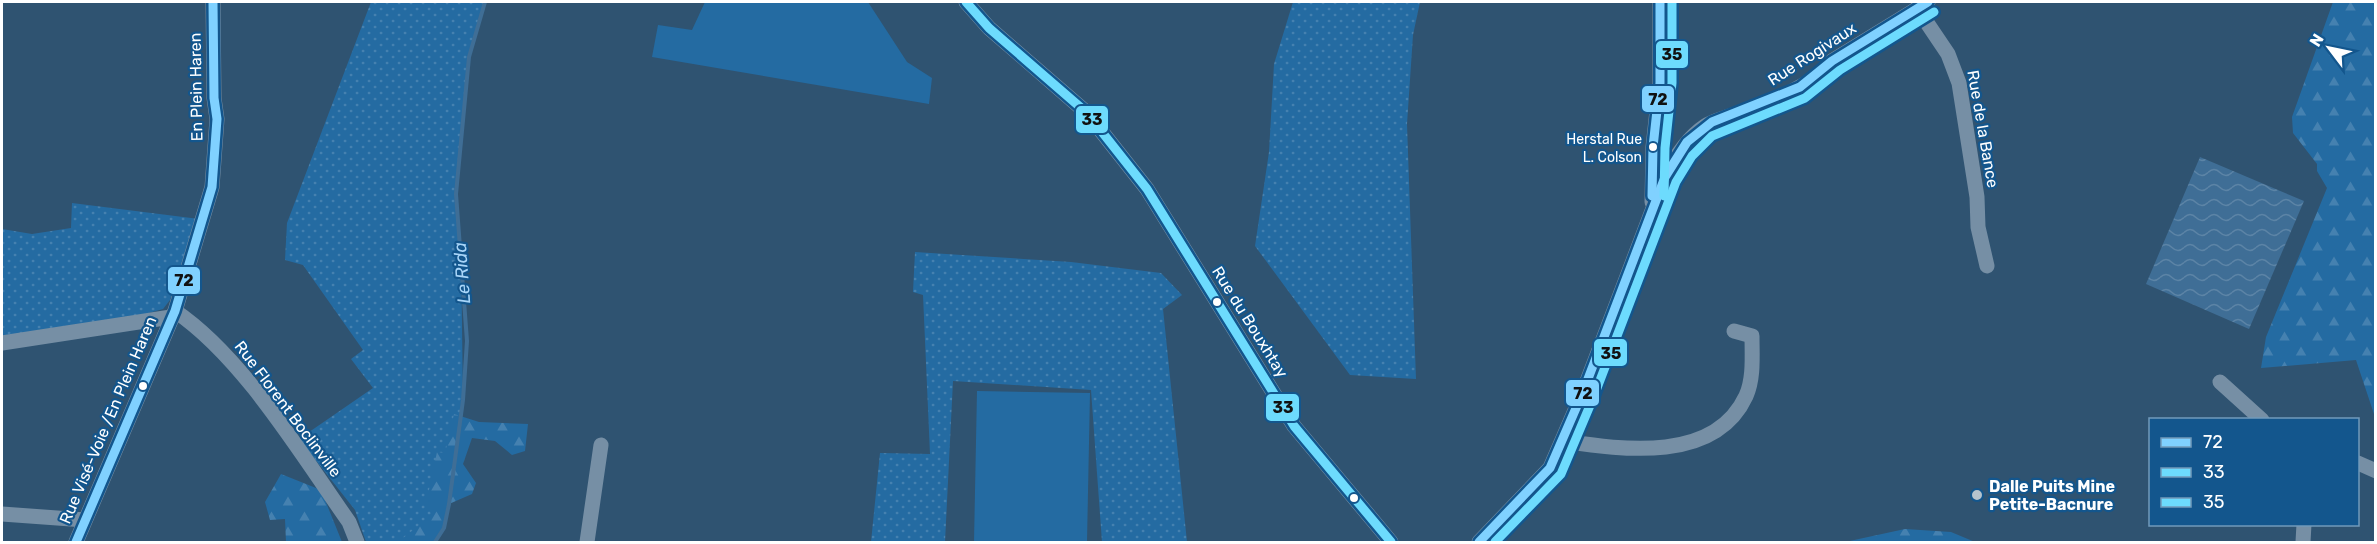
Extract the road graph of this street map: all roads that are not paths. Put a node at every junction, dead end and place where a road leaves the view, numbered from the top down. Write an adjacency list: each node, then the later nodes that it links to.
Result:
1 (213, 2): 9 (street, En Plein Haren)
2 (966, 2): 24 (street, Rue du Bouxhtay)
3 (1660, 2): 5 (street)
4 (1922, 5): 6 (street, Rue Rogivaux); 8 (street, Rue de la Bance)
5 (1653, 148): 6 (street); 7 (street)
6 (1674, 158): 7 (street, Rue Rogivaux)
7 (1653, 211): 14 (street, Rue Rogivaux)
8 (1987, 266)
9 (173, 314): 11 (street); 19 (street, Rue Visé-Voie /En Plein Haren); 22 (street, Rue Florent Boclinville)
10 (1734, 331): 14 (street)
11 (2, 343)
12 (2220, 382): 13 (street)
13 (2260, 418)
14 (1563, 441): 25 (street, Rue Rogivaux)
15 (601, 446): 23 (street)
16 (2359, 463): 17 (street)
17 (2376, 471)
18 (2, 514): 19 (street)
19 (85, 520): 21 (street, Rue Visé-Voie /En Plein Haren)
20 (2304, 526): 26 (street)
21 (76, 543)
22 (357, 543)
23 (587, 543)
24 (1391, 543)
25 (1479, 543)
26 (2303, 543)

